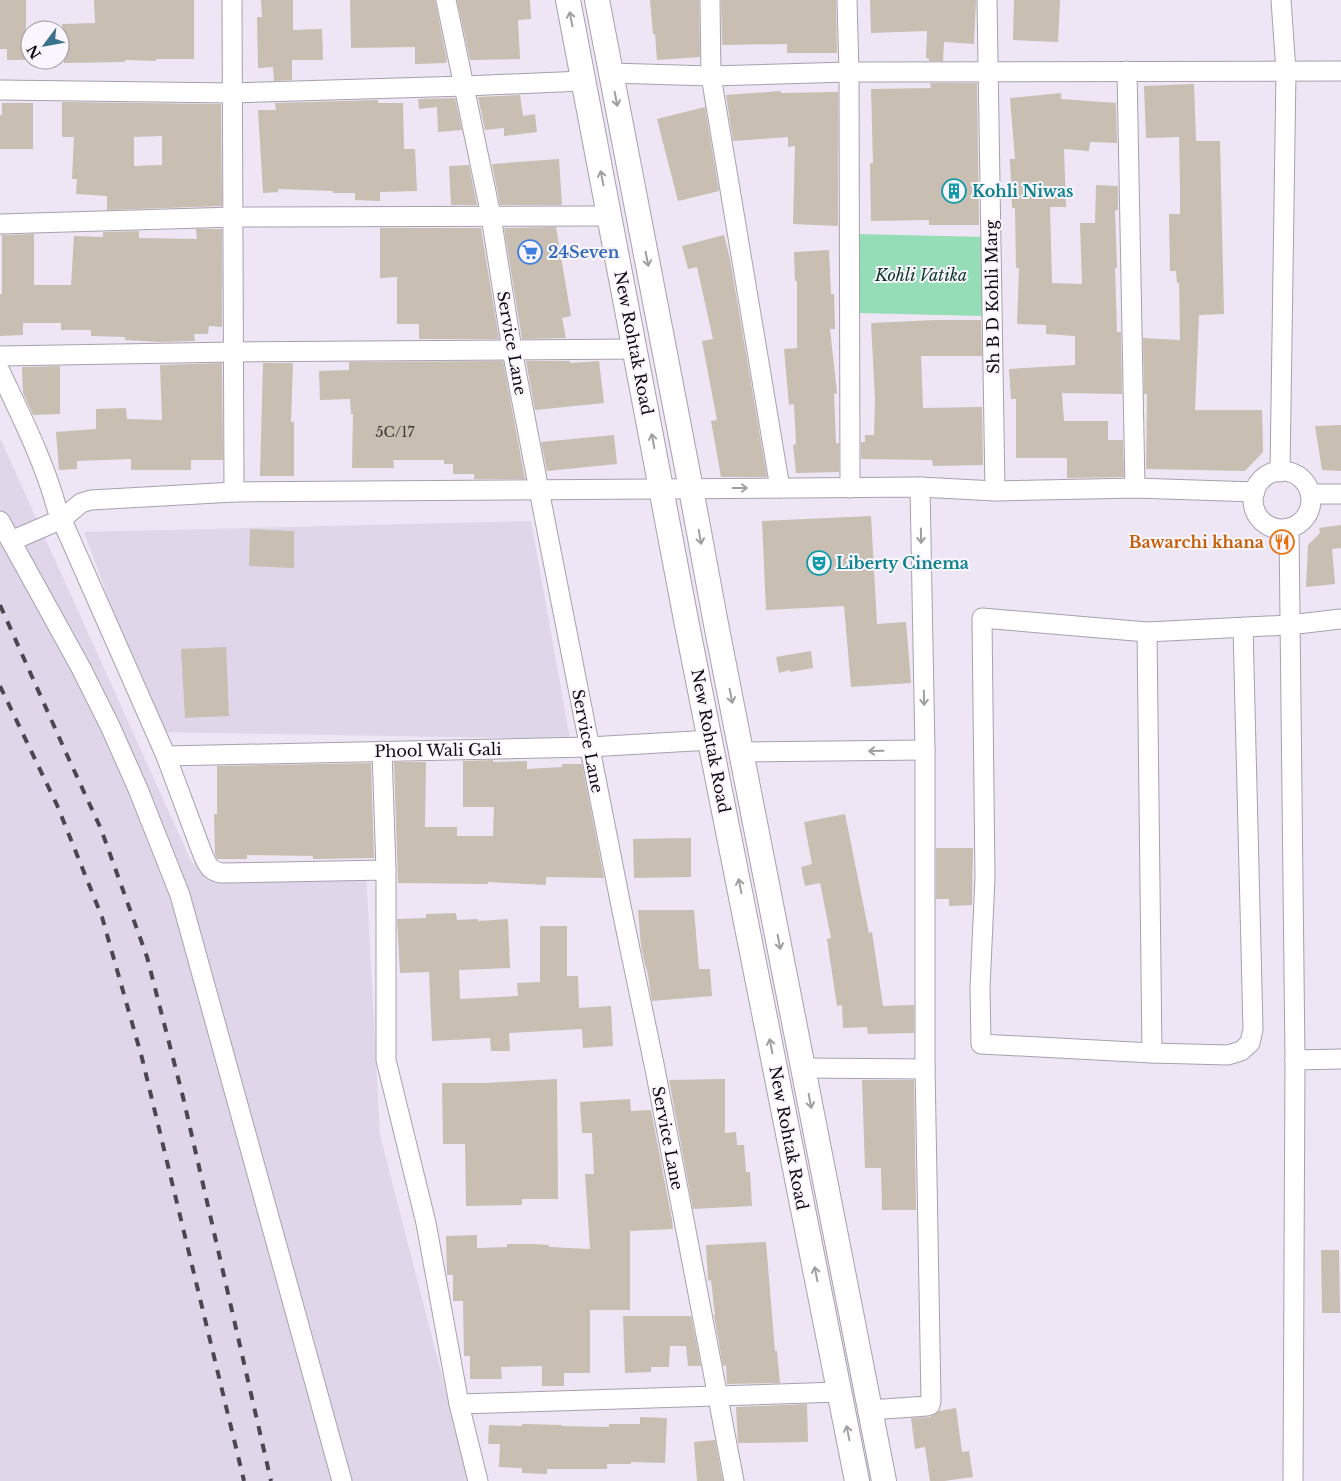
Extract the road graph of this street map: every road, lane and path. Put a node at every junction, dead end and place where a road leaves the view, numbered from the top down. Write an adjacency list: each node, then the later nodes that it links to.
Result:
1 (232, 0): 19 (street)
2 (446, 0): 17 (street, Service Lane)
3 (568, 0): 16 (main road, New Rohtak Road, one-way to 3)
4 (596, 0): 14 (main road, New Rohtak Road)
5 (710, 0): 15 (street)
6 (848, 0): 12 (street)
7 (987, 0): 13 (street, Sh B D Kohli Marg)
8 (1281, 0): 10 (street)
9 (1127, 71): 10 (street); 13 (street); 33 (street)
10 (1286, 71): 11 (street); 29 (street)
11 (1341, 71)
12 (849, 72): 13 (street); 15 (street); 32 (street)
13 (988, 72): 37 (street, Sh B D Kohli Marg)
14 (611, 73): 15 (street); 35 (main road, New Rohtak Road, one-way to 35)
15 (711, 76): 31 (street)
16 (583, 81): 17 (street); 21 (main road, New Rohtak Road, one-way to 16)
17 (465, 86): 19 (street); 20 (street, Service Lane)
18 (0, 90): 19 (street)
19 (232, 93): 22 (street)
20 (491, 216): 21 (street); 22 (street); 25 (street, Service Lane)
21 (610, 216): 24 (main road, New Rohtak Road)
22 (234, 217): 23 (street); 26 (street)
23 (0, 224)
24 (635, 349): 25 (street); 34 (main road, New Rohtak Road, one-way to 24)
25 (512, 350): 26 (street); 36 (street, Service Lane)
26 (234, 352): 27 (street); 38 (street)
27 (0, 356)
28 (0, 371): 42 (street)
29 (1280, 472): 39 (street); 40 (street)
30 (920, 487): 32 (street); 37 (street); 52 (street, one-way to 52)
31 (780, 488): 32 (street); 35 (street, one-way to 31)
32 (850, 488)
33 (1135, 488): 37 (street); 39 (street)
34 (662, 489): 35 (street); 36 (street); 50 (main road, New Rohtak Road)
35 (691, 489): 54 (main road, New Rohtak Road, one-way to 54)
36 (539, 490): 38 (street); 51 (street, Service Lane)
37 (995, 491)
38 (234, 492): 42 (street)
39 (1255, 492): 44 (street)
40 (1310, 494): 41 (street); 44 (street)
41 (1341, 494)
42 (62, 519): 45 (street); 55 (street)
43 (0, 521): 45 (street)
44 (1289, 529): 47 (street)
45 (11, 542): 66 (street)
46 (1341, 619): 47 (street)
47 (1289, 625): 48 (street); 59 (street)
48 (1243, 627): 49 (street); 57 (street)
49 (1148, 632): 57 (street); 57 (street)
50 (711, 740): 51 (street, Phool Wali Gali); 62 (main road, New Rohtak Road, one-way to 50)
51 (589, 747): 53 (street, Phool Wali Gali); 63 (street, Service Lane)
52 (925, 750): 54 (street, one-way to 54); 60 (street)
53 (382, 752): 55 (street, Phool Wali Gali); 56 (street)
54 (742, 752): 61 (main road, New Rohtak Road, one-way to 61)
55 (166, 756): 56 (street)
56 (386, 870): 64 (street)
57 (1152, 1053)
58 (1341, 1058): 59 (street)
59 (1294, 1060): 71 (street)
60 (925, 1066): 61 (street); 65 (street)
61 (803, 1068): 65 (main road, New Rohtak Road, one-way to 65)
62 (840, 1392): 63 (street); 69 (main road, New Rohtak Road, one-way to 62)
63 (718, 1397): 64 (street); 68 (street, Service Lane)
64 (459, 1404): 67 (street)
65 (870, 1410): 70 (main road, New Rohtak Road)
66 (342, 1481)
67 (478, 1481)
68 (734, 1481)
69 (857, 1481)
70 (884, 1481)
71 (1293, 1481)

